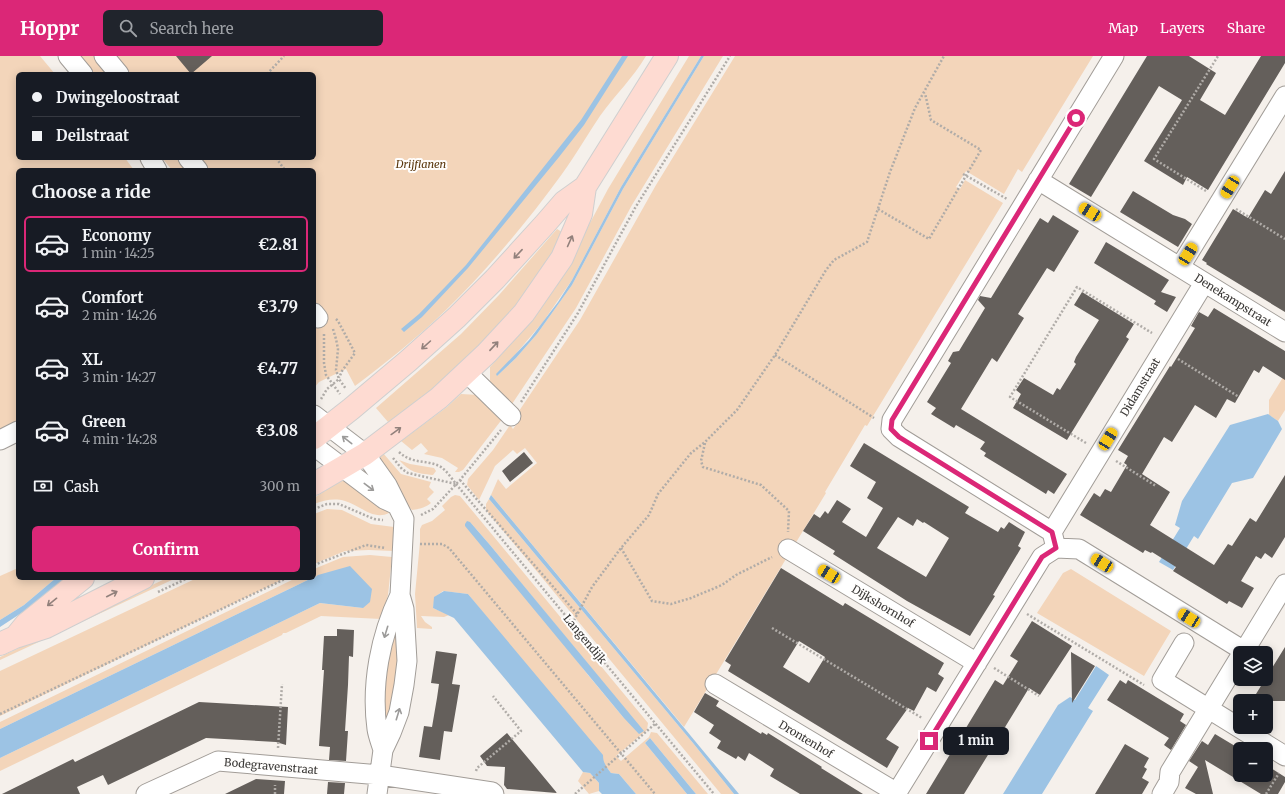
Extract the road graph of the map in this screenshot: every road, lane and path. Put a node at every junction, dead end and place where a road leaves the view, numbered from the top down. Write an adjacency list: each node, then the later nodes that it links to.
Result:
1 (68, 56): 9 (street)
2 (104, 56): 10 (street)
3 (284, 56): 11 (path)
4 (667, 56): 18 (main road)
5 (730, 56): 32 (path)
6 (944, 56): 12 (path)
7 (1114, 56): 17 (street)
8 (1218, 56): 19 (path)
9 (81, 72)
10 (117, 72)
11 (270, 72)
12 (924, 93): 16 (path); 21 (path)
13 (1285, 96): 19 (street)
14 (190, 160): 15 (street)
15 (196, 168)
16 (964, 175): 20 (path); 21 (path)
17 (1038, 180): 20 (street); 23 (street, Denekampstraat)
18 (585, 187): 29 (main road, one-way to 18); 33 (main road, one-way to 33)
19 (1222, 200): 22 (path); 23 (street)
20 (1021, 208): 34 (street)
21 (878, 209): 28 (path)
22 (1285, 239)
23 (1180, 267): 24 (street, Denekampstraat)
24 (1204, 283): 26 (street, Denekampstraat); 27 (street, Didamstraat)
25 (321, 316): 30 (path); 30 (path)
26 (1285, 332)
27 (1165, 346): 31 (path); 39 (street, Didamstraat); 39 (path)
28 (775, 355): 34 (path); 37 (path)
29 (468, 373): 32 (street); 40 (main road, one-way to 29)
30 (339, 379): 33 (path)
31 (1239, 397)
32 (511, 416): 42 (path)
33 (319, 420): 40 (street, one-way to 33)
34 (891, 429): 46 (street)
35 (16, 432): 36 (street)
36 (0, 440)
37 (705, 442): 48 (path); 49 (path)
38 (316, 448): 41 (street)
39 (1101, 452): 44 (path); 46 (street, Didamstraat)
40 (365, 454): 41 (main road); 45 (street)
41 (343, 468): 43 (main road); 45 (street, one-way to 45)
42 (460, 480): 57 (path); 58 (path, Langendijk)
43 (316, 483)
44 (1156, 486)
45 (400, 512): 47 (street)
46 (1050, 546): 56 (street, Didamstraat); 63 (street)
47 (403, 548): 50 (path); 55 (street); 76 (path)
48 (621, 548): 49 (path); 57 (path)
49 (788, 549): 64 (street, Dijkshornhof)
50 (316, 564)
51 (81, 580): 60 (main road, one-way to 60)
52 (139, 580): 60 (main road, one-way to 52)
53 (283, 580): 72 (path)
54 (1285, 584): 62 (street)
55 (400, 595): 75 (street, one-way to 75); 75 (street, one-way to 55)
56 (1013, 605): 64 (street, Didamstraat); 68 (path)
57 (577, 614): 58 (path)
58 (572, 624): 73 (path, Langendijk)
59 (772, 628): 74 (path)
60 (7, 641)
61 (1184, 643): 71 (street)
62 (1247, 646)
63 (1233, 648)
64 (978, 662): 70 (path); 74 (street, Didamstraat)
65 (1233, 669): 71 (street)
66 (282, 684): 78 (path)
67 (715, 684): 88 (street, Drontenhof)
68 (1148, 687)
69 (493, 696): 80 (path)
70 (1039, 696)
71 (1209, 709): 77 (street); 89 (street)
72 (0, 714)
73 (656, 723): 76 (path); 87 (path, Langendijk)
74 (937, 728): 88 (street, Didamstraat)
75 (382, 750): 79 (street)
76 (622, 754): 85 (path); 86 (path)
77 (1283, 762): 90 (path)
78 (276, 766): 79 (street, Bodegravenstraat); 81 (street, Bodegravenstraat); 82 (path)
79 (380, 775): 80 (street, Bodegravenstraat); 83 (street)
80 (473, 789): 84 (street, Bodegravenstraat)
81 (146, 794)
82 (275, 794)
83 (378, 794)
84 (494, 794)
85 (575, 794)
86 (655, 794)
87 (714, 794)
88 (896, 794)
89 (1162, 794)
90 (1266, 794)

